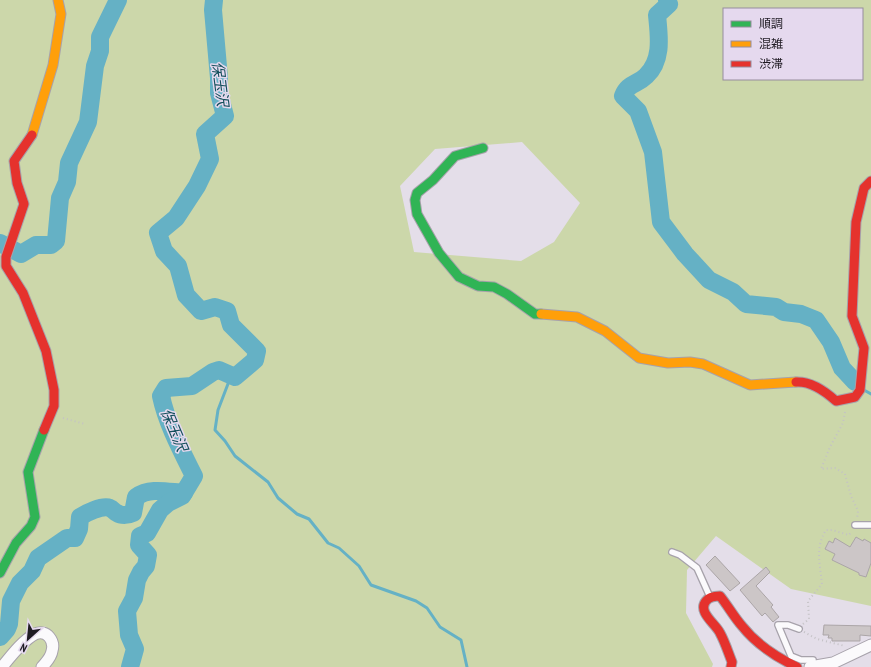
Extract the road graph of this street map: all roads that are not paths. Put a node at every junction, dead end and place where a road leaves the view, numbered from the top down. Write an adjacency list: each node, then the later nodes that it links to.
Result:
1 (58, 0): 7 (street)
2 (483, 148): 3 (street)
3 (871, 181)
4 (856, 525): 5 (lane)
5 (871, 525)
6 (672, 552): 8 (lane)
7 (0, 573)
8 (710, 597): 14 (street); 15 (street)
9 (799, 629): 16 (lane)
10 (867, 647): 11 (street)
11 (833, 665): 16 (street)
12 (2, 667): 13 (street)
13 (42, 667)
14 (731, 667)
15 (797, 667)
16 (812, 667)

